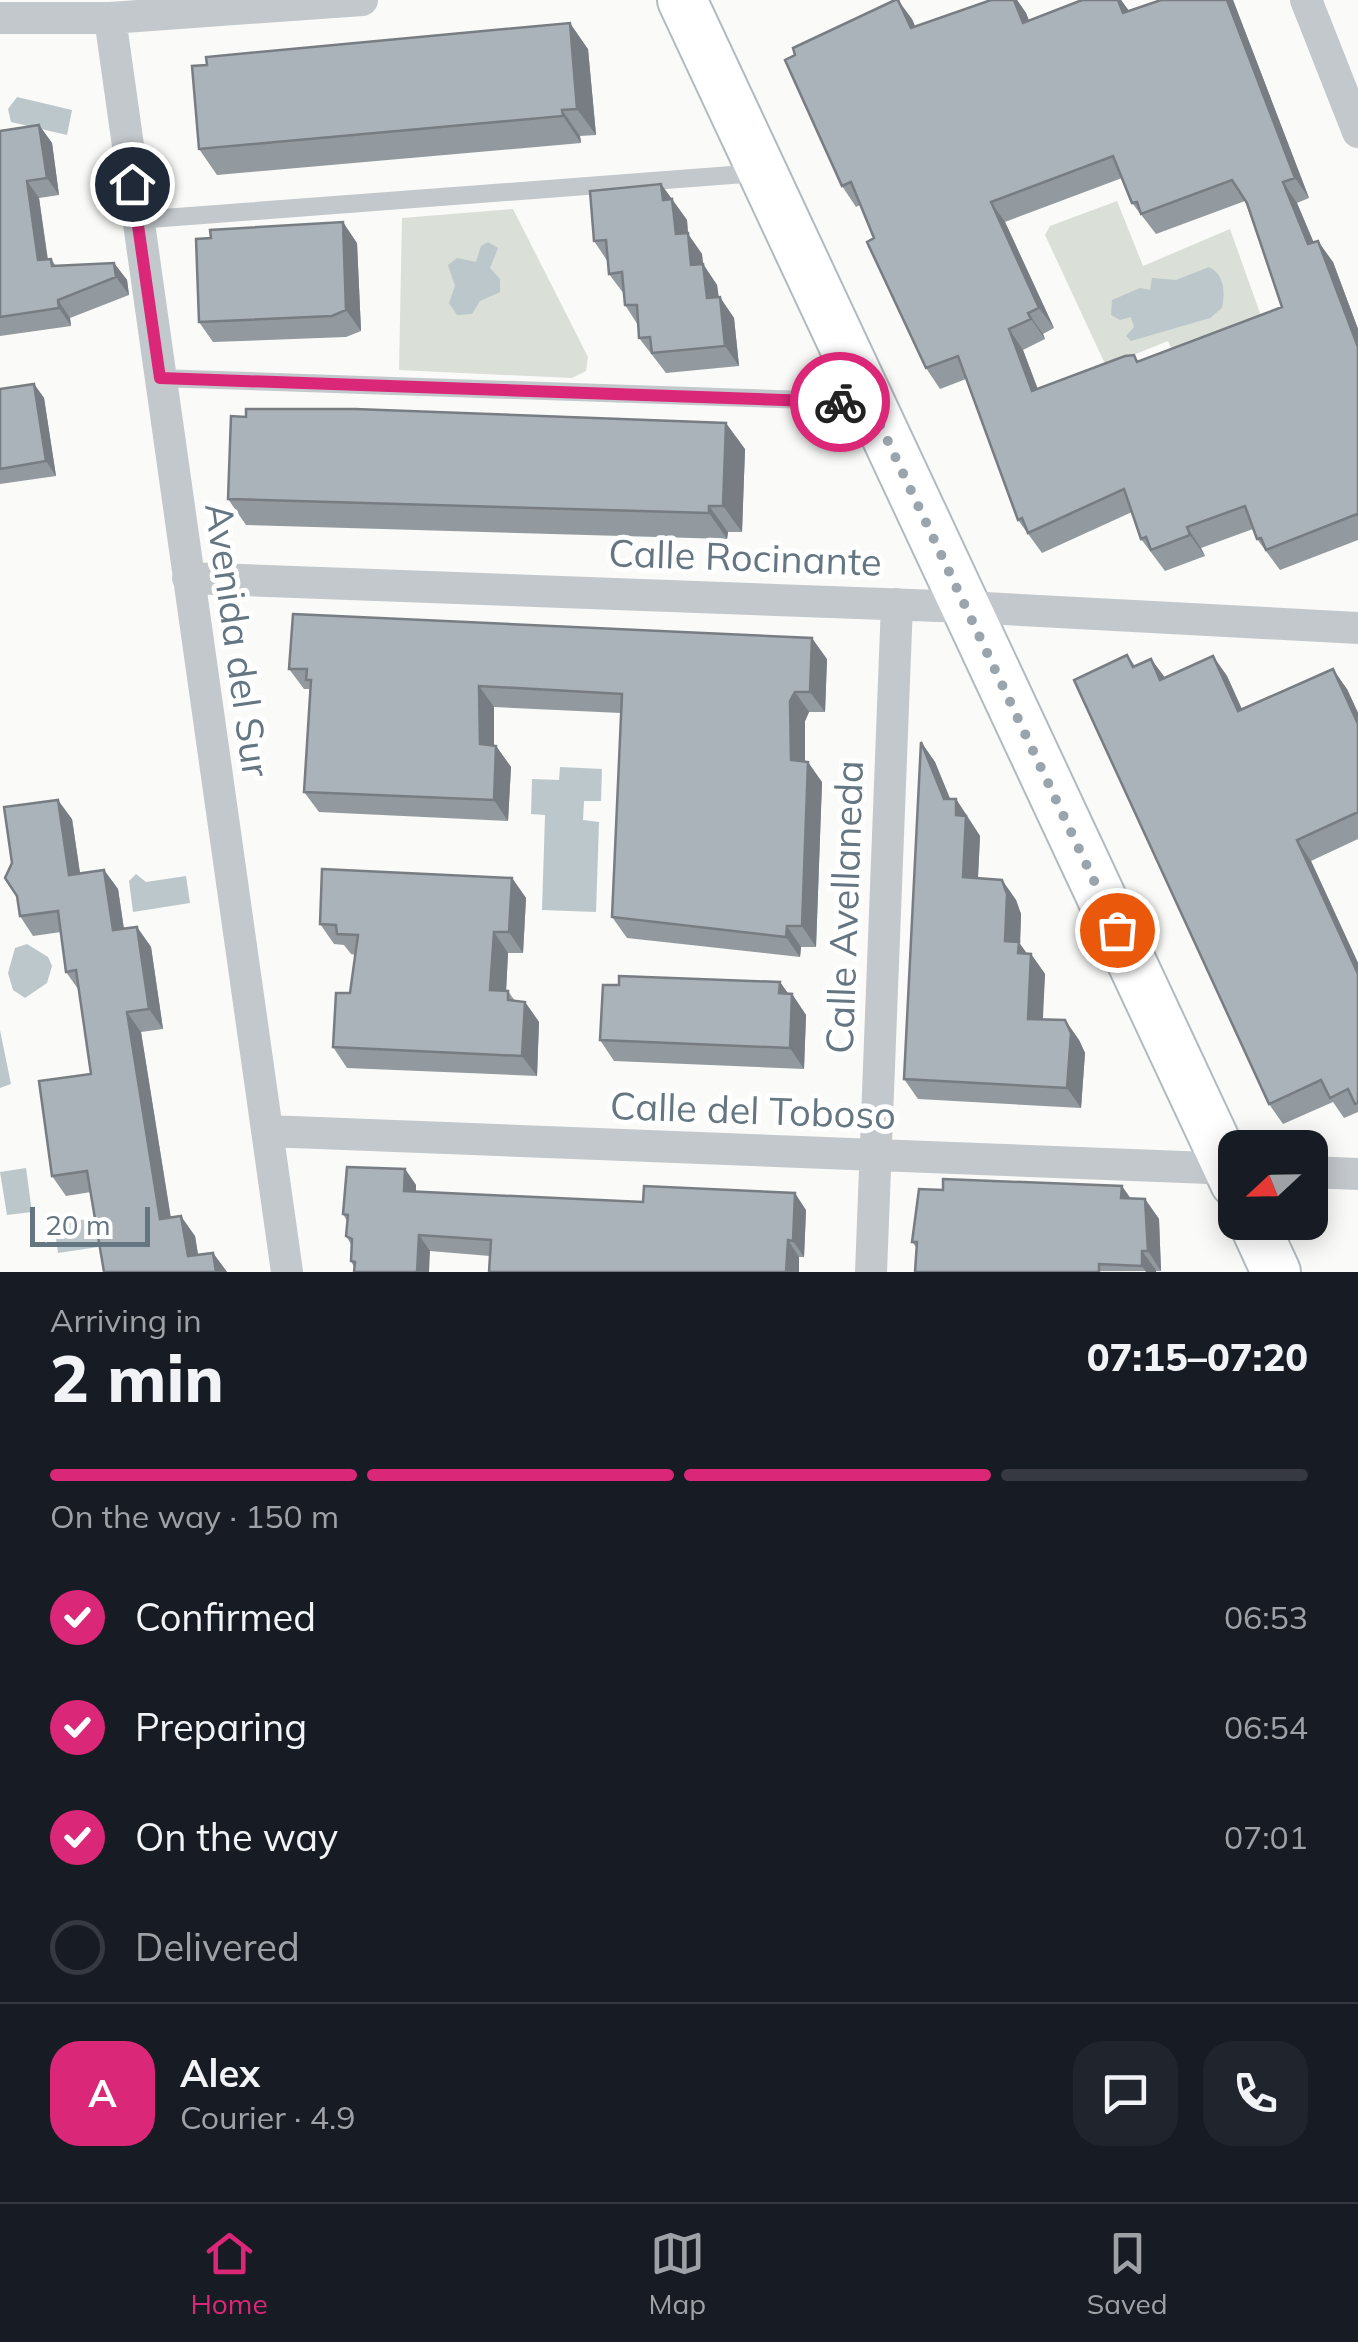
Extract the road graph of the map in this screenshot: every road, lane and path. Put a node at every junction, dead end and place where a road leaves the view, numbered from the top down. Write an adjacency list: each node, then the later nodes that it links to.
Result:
1 (362, 0): 4 (street)
2 (682, 0): 8 (main road)
3 (1306, 0): 7 (street)
4 (202, 6): 6 (street)
5 (0, 18): 6 (street)
6 (110, 18): 9 (street, Avenida del Sur)
7 (1358, 132)
8 (763, 173): 9 (lane); 11 (main road)
9 (137, 220): 10 (street, Avenida del Sur)
10 (160, 378): 11 (lane); 12 (street, Avenida del Sur)
11 (870, 403): 14 (main road)
12 (188, 578): 13 (street, Calle Rocinante); 16 (street, Avenida del Sur)
13 (897, 604): 14 (street, Calle Rocinante); 18 (street, Calle Avellaneda)
14 (966, 607): 15 (street, Calle Rocinante); 17 (main road)
15 (1358, 628)
16 (267, 1130): 18 (street, Calle del Toboso); 23 (street, Avenida del Sur)
17 (1218, 1142)
18 (875, 1156): 19 (street, Calle del Toboso); 24 (street, Calle Avellaneda)
19 (1218, 1173)
20 (1328, 1173): 21 (street)
21 (1358, 1174)
22 (1261, 1240): 25 (main road)
23 (287, 1272)
24 (870, 1272)
25 (1276, 1272)

